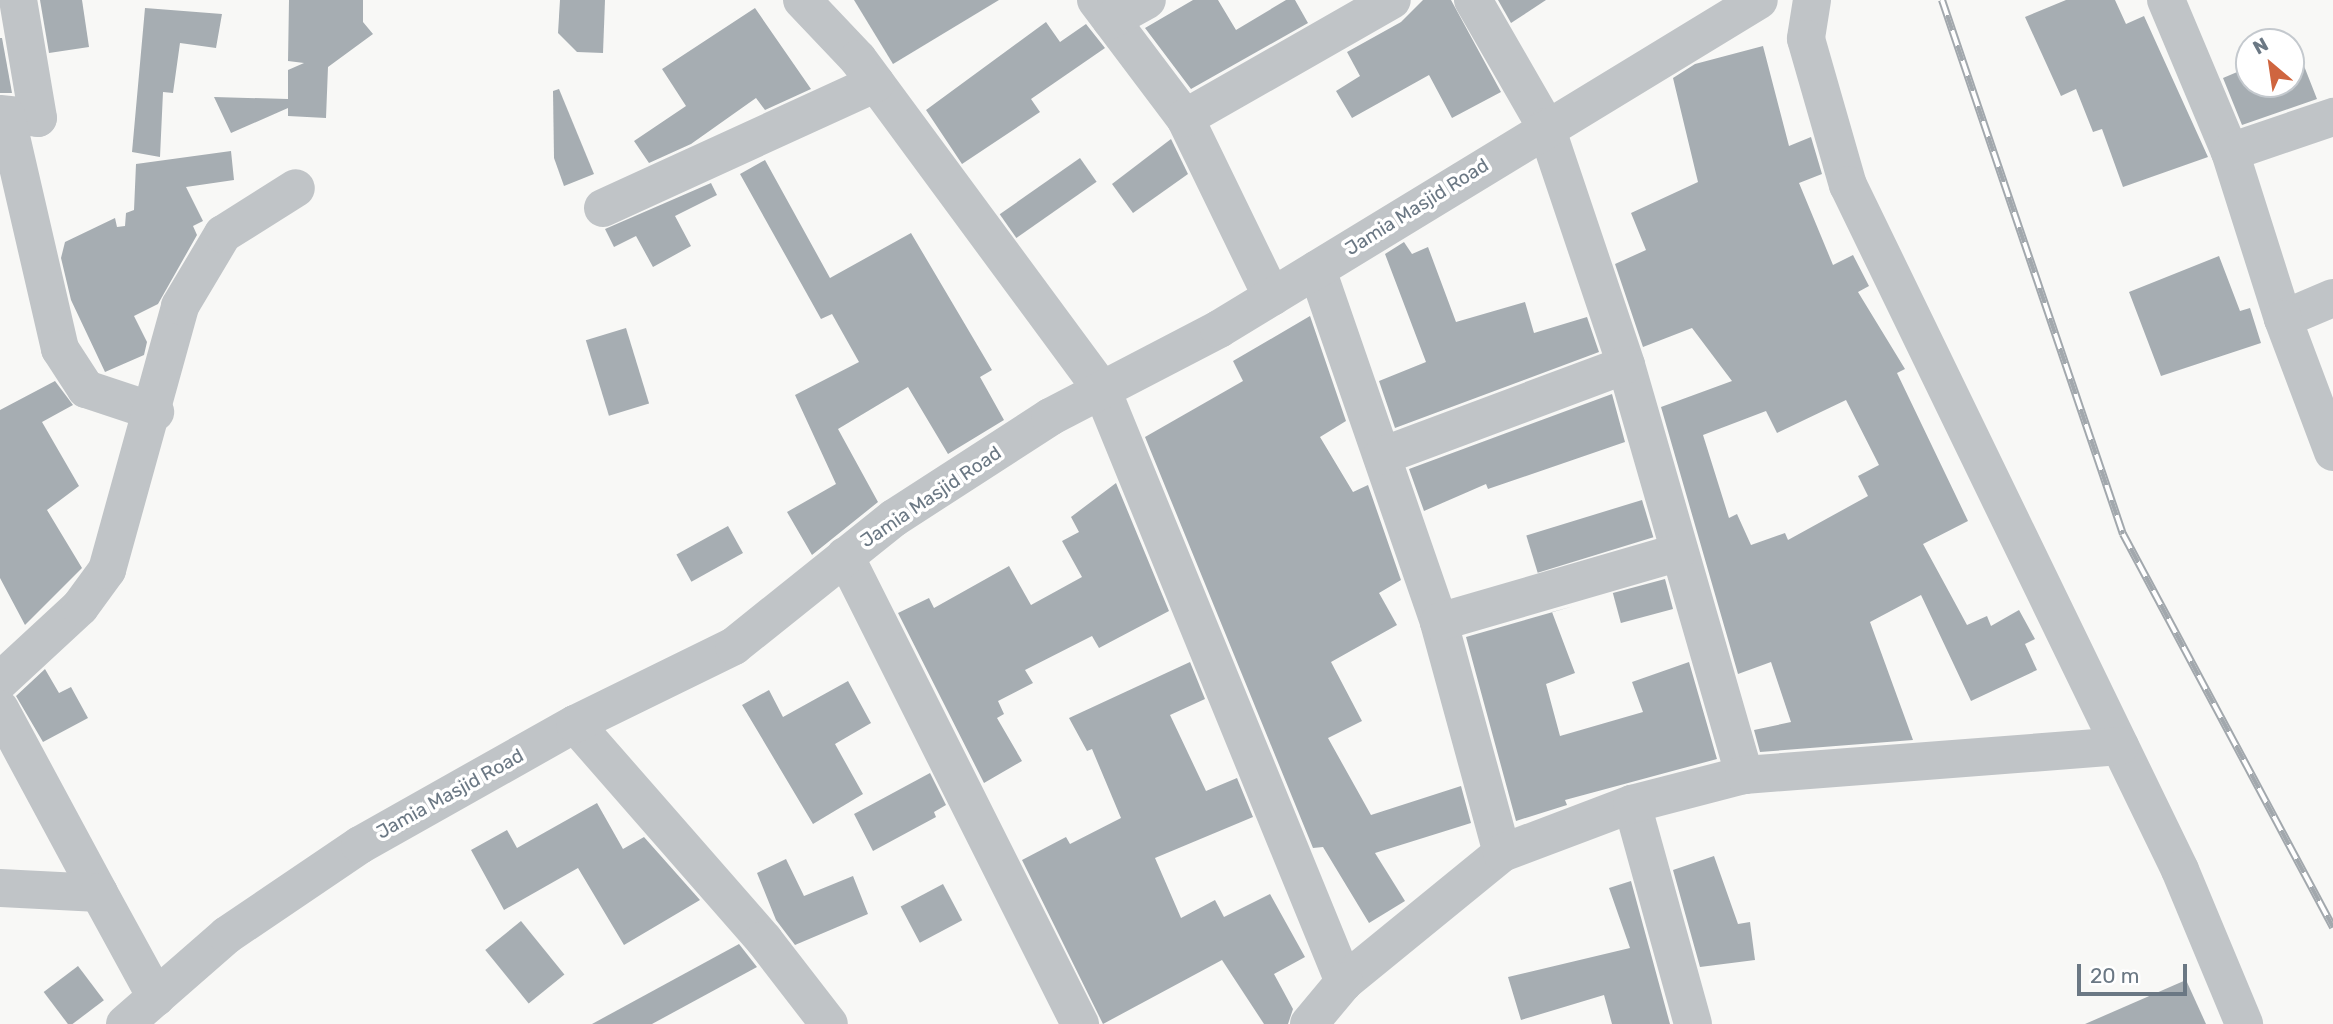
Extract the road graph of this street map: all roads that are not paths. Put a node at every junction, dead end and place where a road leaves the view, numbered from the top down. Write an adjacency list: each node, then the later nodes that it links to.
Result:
1 (18, 0): 11 (street)
2 (803, 0): 10 (street)
3 (1147, 0): 9 (street)
4 (1392, 0): 13 (street)
5 (1473, 0): 14 (street)
6 (1759, 0): 14 (street, Jamia Masjid Road)
7 (1812, 0): 33 (street)
8 (2166, 0): 15 (street)
9 (1104, 10): 13 (street)
10 (876, 83): 17 (street); 23 (street)
11 (3, 114): 24 (street)
12 (2333, 117): 15 (street)
13 (1185, 118): 19 (street)
14 (1546, 127): 18 (street, Jamia Masjid Road); 22 (street)
15 (2230, 152): 21 (street)
16 (296, 188): 24 (street)
17 (603, 208)
18 (1318, 269): 19 (street, Jamia Masjid Road); 26 (street)
19 (1272, 297): 23 (street, Jamia Masjid Road)
20 (2333, 298): 21 (street)
21 (2283, 319): 25 (street)
22 (1626, 365): 26 (street); 27 (street)
23 (1102, 390): 28 (street, Jamia Masjid Road); 39 (street)
24 (155, 412): 30 (street)
25 (2333, 452)
26 (1382, 456): 29 (street)
27 (1676, 553): 29 (street); 34 (street)
28 (845, 556): 32 (street, Jamia Masjid Road); 43 (street)
29 (1439, 622): 36 (street)
30 (0, 681)
31 (0, 709): 38 (street)
32 (575, 724): 40 (street, Jamia Masjid Road); 42 (street)
33 (2120, 746): 34 (street); 46 (street)
34 (1744, 775): 35 (street)
35 (1632, 804): 36 (street); 45 (street)
36 (1502, 853): 39 (street)
37 (0, 888): 38 (street)
38 (99, 893): 40 (street)
39 (1344, 982): 44 (street)
40 (156, 997): 41 (street, Jamia Masjid Road)
41 (125, 1024)
42 (828, 1024)
43 (1080, 1024)
44 (1309, 1024)
45 (1693, 1024)
46 (2244, 1024)

